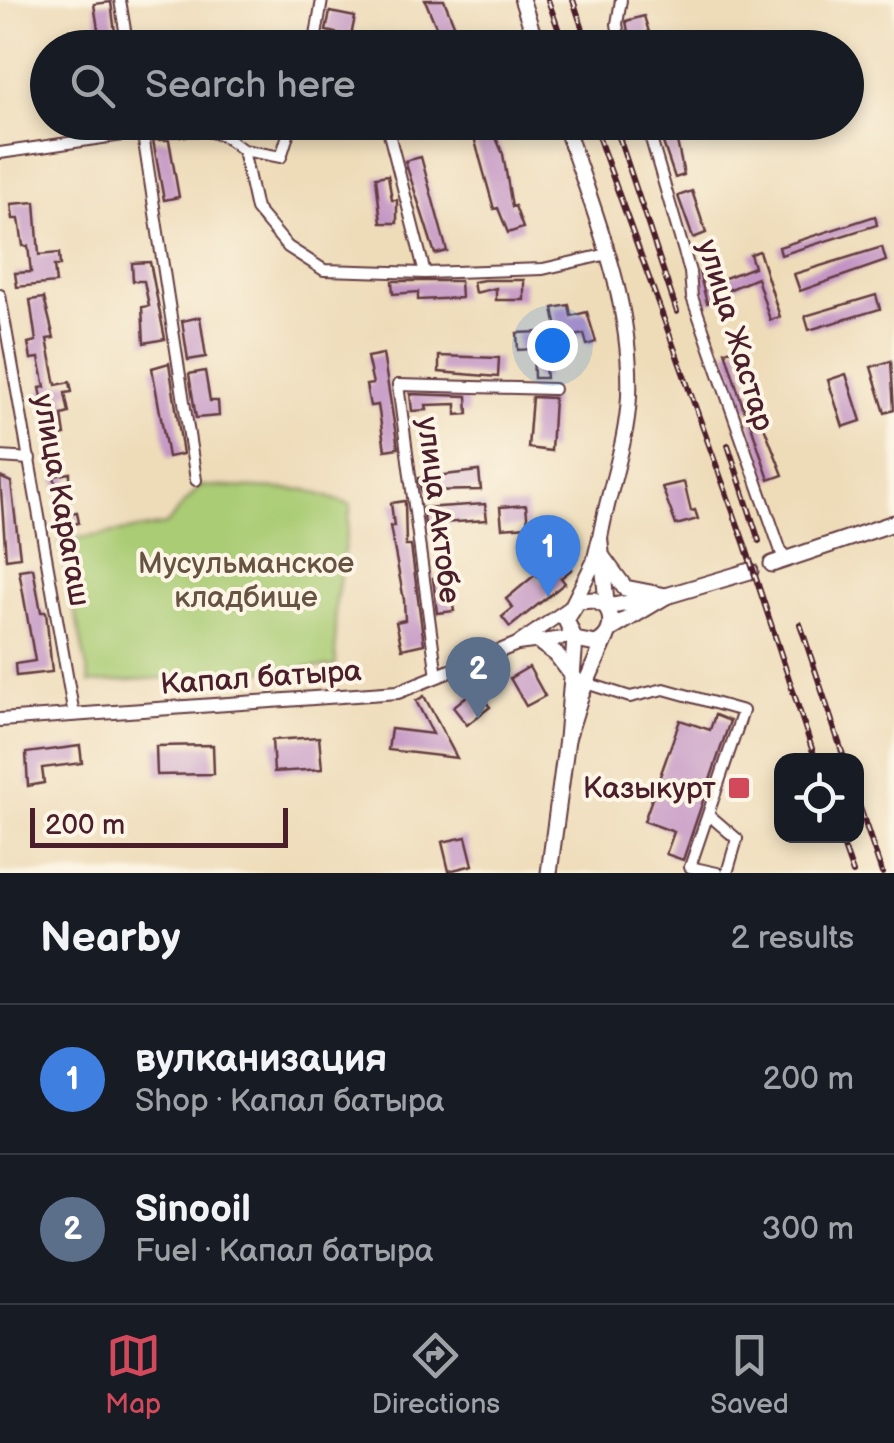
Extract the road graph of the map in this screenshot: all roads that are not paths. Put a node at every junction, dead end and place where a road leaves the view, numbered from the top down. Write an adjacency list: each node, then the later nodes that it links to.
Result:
1 (120, 0): 5 (street)
2 (322, 0): 6 (street)
3 (522, 0): 7 (main road)
4 (622, 0): 8 (street)
5 (125, 30)
6 (317, 30)
7 (532, 30)
8 (619, 30)
9 (71, 140): 17 (street)
10 (144, 140): 24 (street)
11 (229, 140): 16 (street)
12 (286, 140): 16 (street)
13 (391, 140): 19 (street)
14 (570, 140): 18 (main road)
15 (651, 140): 28 (street, улица Жастар)
16 (243, 150): 19 (street)
17 (0, 153)
18 (608, 254): 19 (street); 26 (main road)
19 (425, 274)
20 (0, 295): 23 (street, улица Карагаш)
21 (554, 389): 39 (street, улица Актобе)
22 (0, 457): 23 (street)
23 (30, 458): 41 (street, улица Карагаш)
24 (196, 480)
25 (894, 523): 28 (main road)
26 (600, 538): 27 (main road); 31 (main road)
27 (603, 558): 30 (main road); 32 (main road)
28 (778, 562)
29 (750, 572): 30 (main road)
30 (666, 596): 32 (main road); 33 (main road)
31 (572, 606): 32 (main road); 35 (main road); 36 (street, Капал батыра)
32 (607, 607): 34 (main road)
33 (640, 610): 34 (main road); 38 (main road)
34 (609, 632): 35 (main road); 38 (main road)
35 (573, 639): 37 (street, Капал батыра); 40 (main road)
36 (517, 644): 37 (street, Капал батыра); 39 (street, Капал батыра)
37 (542, 644): 40 (main road)
38 (594, 666): 40 (main road)
39 (437, 677): 41 (street, Капал батыра)
40 (580, 681): 43 (street); 44 (main road)
41 (74, 714): 42 (street, Капал батыра)
42 (0, 720)
43 (709, 816): 45 (street); 46 (street)
44 (549, 873)
45 (718, 873)
46 (727, 873)

